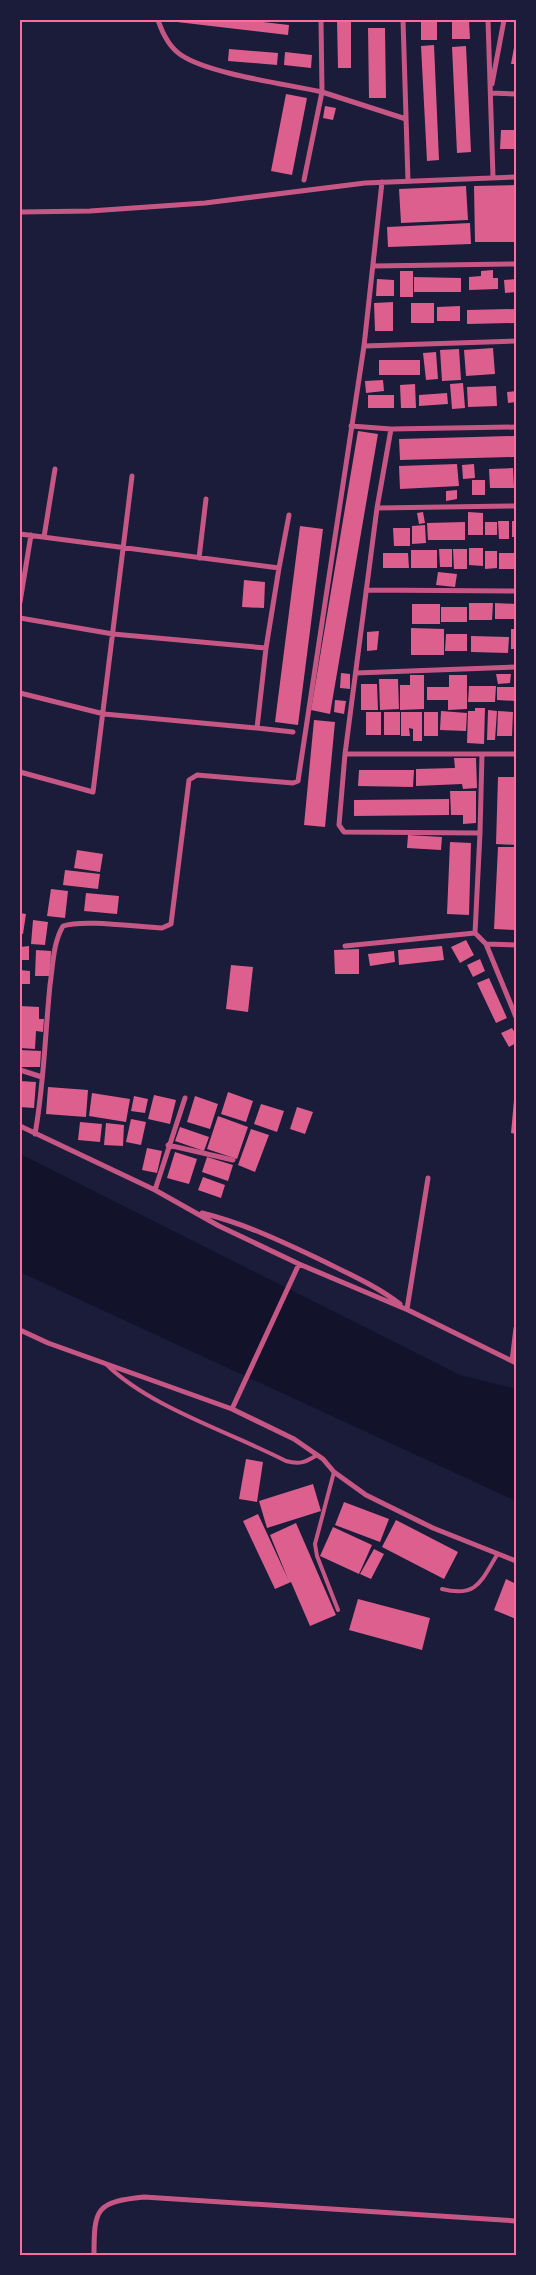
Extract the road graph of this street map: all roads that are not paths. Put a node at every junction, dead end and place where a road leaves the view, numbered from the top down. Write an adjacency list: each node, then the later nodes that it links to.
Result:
1 (158, 20): 6 (street)
2 (321, 20): 6 (street)
3 (403, 20): 9 (street)
4 (488, 20): 7 (street)
5 (504, 20): 7 (street)
6 (322, 92): 9 (street); 12 (street)
7 (490, 94): 8 (street); 10 (street)
8 (516, 94)
9 (406, 119): 13 (street)
10 (493, 177): 11 (street); 13 (street)
11 (516, 177)
12 (304, 180)
13 (408, 181): 14 (street)
14 (382, 182): 15 (street); 17 (street)
15 (20, 212)
16 (516, 264): 17 (street)
17 (373, 266): 19 (street)
18 (516, 341): 19 (street)
19 (364, 346): 20 (street)
20 (351, 426): 22 (street); 58 (street)
21 (516, 427): 22 (street)
22 (391, 429): 27 (street)
23 (55, 469): 31 (street)
24 (132, 476): 32 (street)
25 (206, 500): 33 (street)
26 (516, 506): 27 (street)
27 (377, 508): 35 (street)
28 (289, 514): 34 (street)
29 (20, 534): 30 (street)
30 (30, 535): 31 (street); 37 (street)
31 (44, 537): 32 (street)
32 (123, 547): 33 (street); 39 (street)
33 (199, 558): 34 (street)
34 (279, 568): 40 (street)
35 (366, 590): 36 (street); 42 (street)
36 (516, 591)
37 (20, 602)
38 (20, 618): 39 (street)
39 (113, 634): 40 (street); 44 (street)
40 (266, 648): 45 (street)
41 (516, 667): 42 (street)
42 (356, 672): 47 (street)
43 (20, 693): 44 (street)
44 (104, 714): 45 (street); 50 (street)
45 (257, 728): 46 (street)
46 (293, 732)
47 (345, 754): 48 (street); 51 (street)
48 (482, 754): 49 (street); 51 (street)
49 (516, 754)
50 (20, 772)
51 (480, 833): 52 (street)
52 (474, 933): 53 (street); 55 (street)
53 (486, 944): 54 (street); 56 (street)
54 (516, 945)
55 (345, 946)
56 (516, 1017)
57 (20, 1070): 58 (street)
58 (42, 1077): 61 (street)
59 (184, 1098): 62 (street)
60 (20, 1126): 61 (street)
61 (36, 1134): 65 (street)
62 (168, 1145): 63 (street); 65 (street)
63 (233, 1160)
64 (428, 1178): 68 (street)
65 (154, 1190): 66 (street)
66 (196, 1212): 67 (street); 68 (street)
67 (299, 1264): 68 (street); 73 (street)
68 (408, 1310): 71 (street)
69 (516, 1328): 71 (street)
70 (20, 1330): 72 (street)
71 (514, 1362)
72 (104, 1363): 73 (street); 74 (lane)
73 (232, 1409): 74 (street)
74 (318, 1455): 75 (street)
75 (334, 1472): 76 (street); 79 (lane)
76 (498, 1555): 77 (street); 78 (lane)
77 (516, 1561)
78 (442, 1589)
79 (338, 1610)
80 (516, 2221): 81 (street)
81 (94, 2255)

